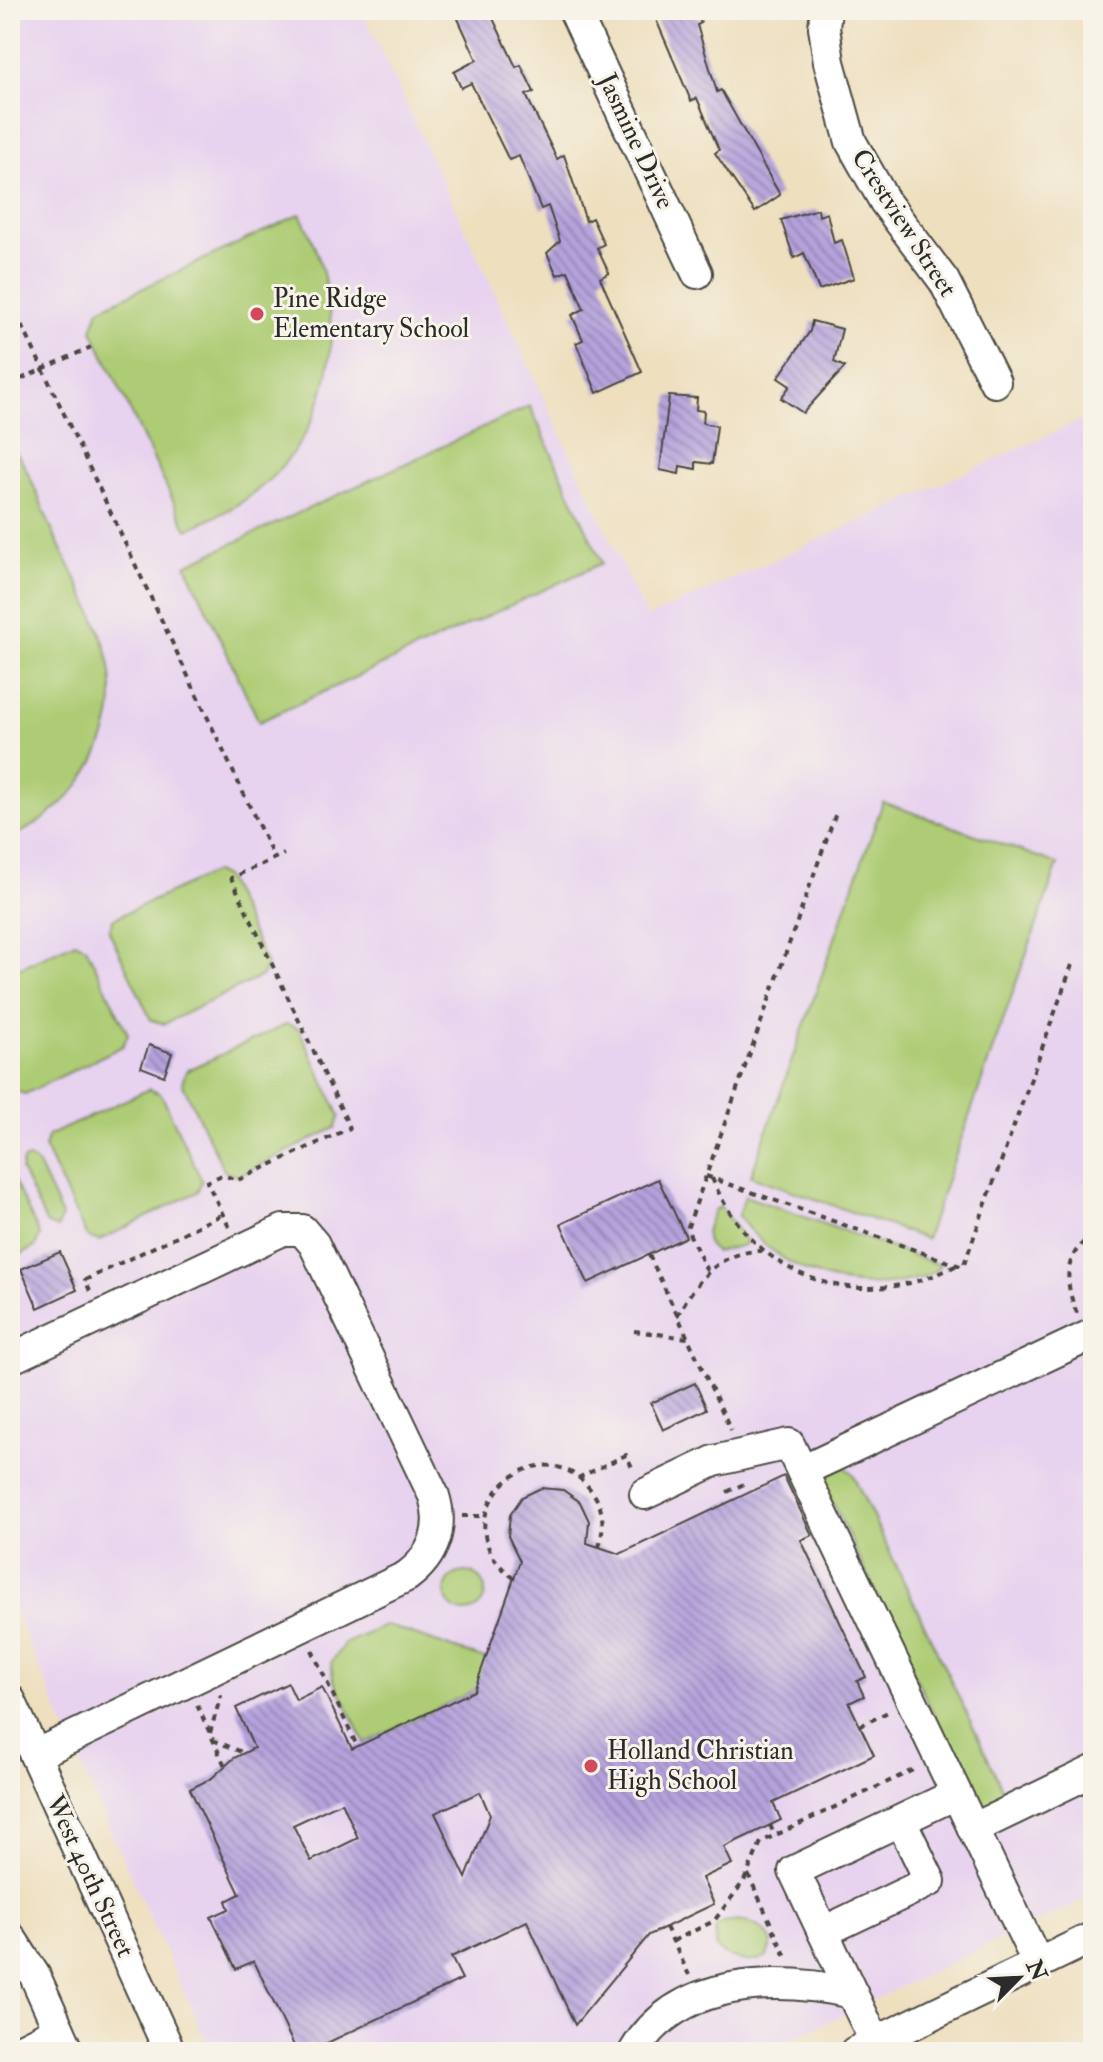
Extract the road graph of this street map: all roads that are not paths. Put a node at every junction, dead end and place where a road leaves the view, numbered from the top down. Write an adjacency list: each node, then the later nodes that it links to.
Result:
1 (574, 10): 3 (street, Jasmine Drive)
2 (826, 10): 4 (street, Crestview Street)
3 (697, 273)
4 (995, 382)
5 (1090, 1334): 7 (street)
6 (10, 1359): 10 (street)
7 (802, 1471): 8 (street); 12 (street)
8 (645, 1494)
9 (10, 1700): 10 (street, West 40th Street)
10 (35, 1755): 23 (street, West 40th Street)
11 (1093, 1771): 14 (street)
12 (956, 1794): 13 (street); 14 (street)
13 (901, 1821): 15 (street); 15 (street)
14 (973, 1829): 18 (street)
15 (823, 1932): 19 (street)
16 (10, 1937): 20 (street)
17 (1093, 1937): 18 (street)
18 (1038, 1964): 21 (street)
19 (852, 1993): 21 (street); 24 (street)
20 (64, 2041): 22 (street)
21 (870, 2049)
22 (15, 2052)
23 (170, 2052)
24 (634, 2052)

